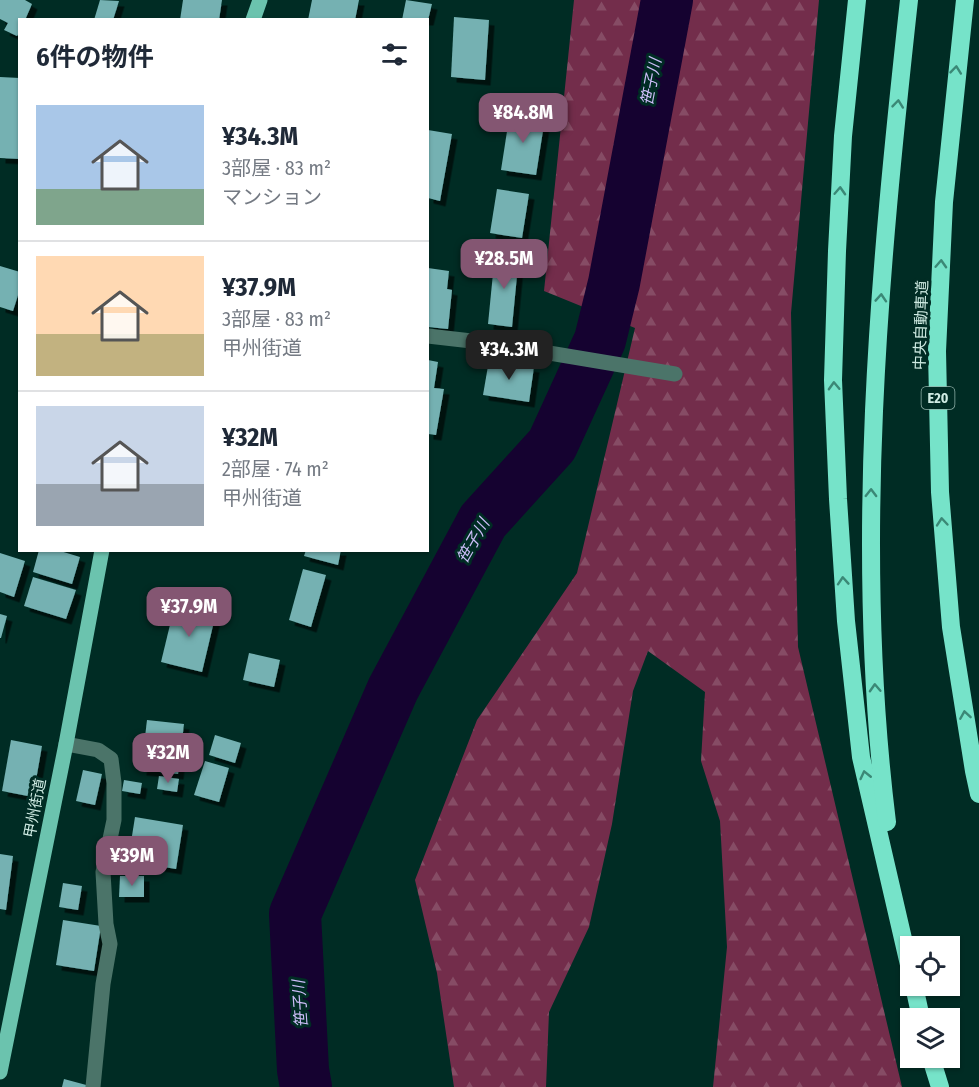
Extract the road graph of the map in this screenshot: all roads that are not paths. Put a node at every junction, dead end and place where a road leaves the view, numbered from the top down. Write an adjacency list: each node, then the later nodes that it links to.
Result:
1 (260, 0): 5 (main road)
2 (857, 0): 11 (highway, one-way to 2)
3 (909, 0): 11 (highway, one-way to 3)
4 (965, 0): 10 (highway, 中央自動車道 / E20, one-way to 4)
5 (255, 18)
6 (429, 336): 7 (lane)
7 (675, 374)
8 (102, 552): 9 (main road, 甲州街道)
9 (66, 744): 14 (main road, 甲州街道); 15 (lane)
10 (979, 794)
11 (898, 913): 12 (highway)
12 (903, 936)
13 (934, 1068): 16 (highway)
14 (0, 1072)
15 (93, 1087)
16 (940, 1087)

